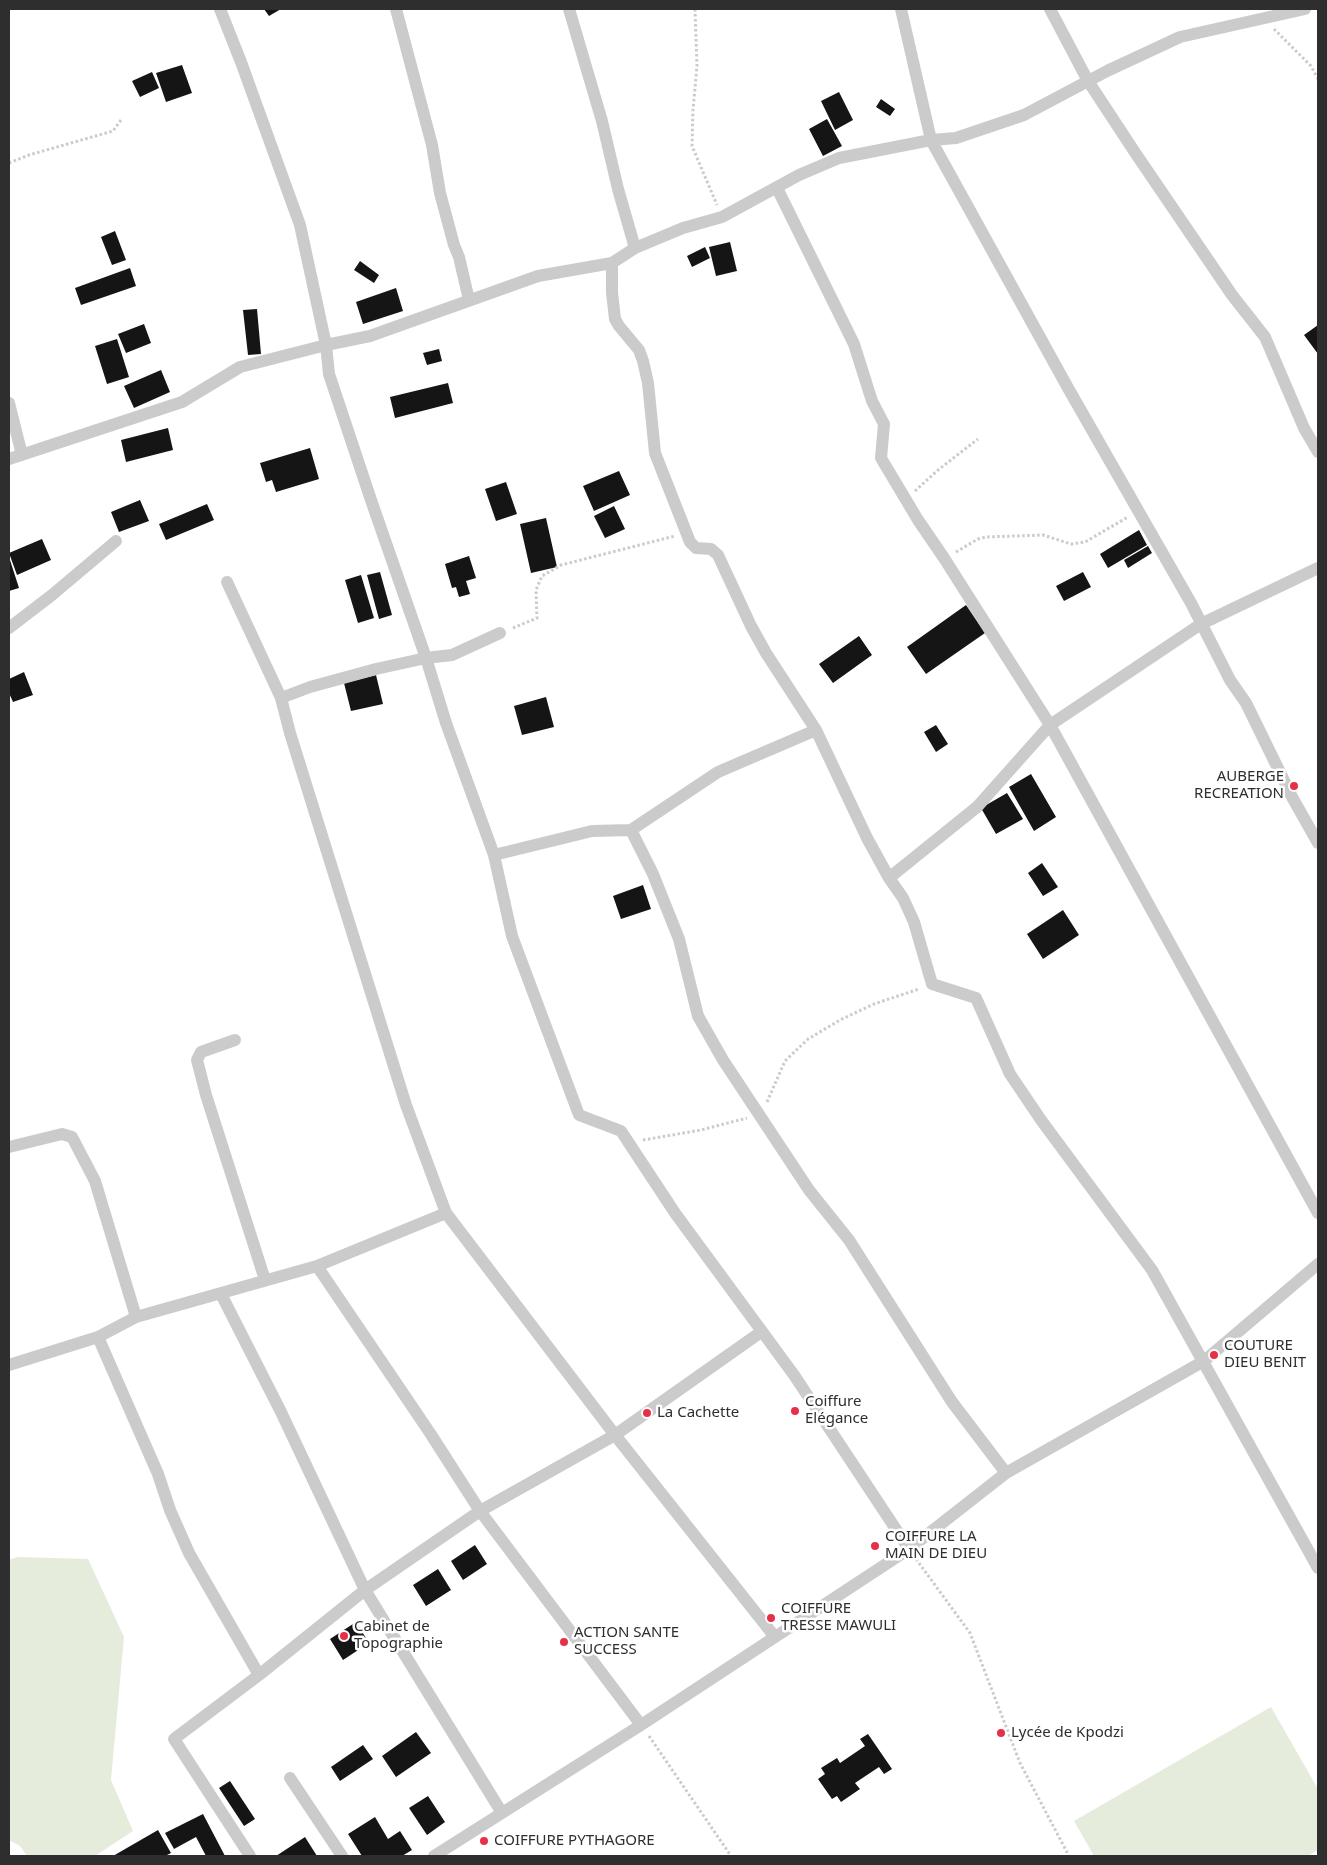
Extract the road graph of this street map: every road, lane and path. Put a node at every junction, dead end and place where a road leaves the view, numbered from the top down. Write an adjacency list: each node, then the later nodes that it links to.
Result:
1 (220, 9): 19 (street)
2 (396, 9): 18 (street)
3 (569, 9): 16 (street)
4 (695, 9): 15 (path)
5 (901, 9): 12 (street)
6 (1050, 9): 10 (street)
7 (1305, 9): 8 (street)
8 (1263, 18): 9 (path); 10 (street)
9 (1318, 79)
10 (1088, 82): 12 (street); 22 (street)
11 (121, 120): 13 (path)
12 (931, 140): 14 (street); 26 (street)
13 (9, 164)
14 (777, 188): 15 (street); 25 (street)
15 (722, 217): 16 (street)
16 (635, 248): 17 (street)
17 (612, 263): 18 (street); 27 (street)
18 (469, 300): 19 (street)
19 (326, 345): 23 (street); 35 (street)
20 (9, 403): 23 (street)
21 (978, 440): 25 (path)
22 (1318, 452)
23 (22, 455): 24 (street)
24 (9, 459)
25 (905, 499): 29 (street)
26 (1138, 512): 29 (path); 32 (street)
27 (688, 533): 34 (path); 38 (street)
28 (116, 541): 33 (street)
29 (944, 558): 37 (street)
30 (1318, 568): 32 (street)
31 (227, 582): 36 (street)
32 (1201, 624): 37 (street); 40 (street)
33 (9, 628)
34 (500, 633): 35 (street)
35 (426, 658): 36 (street); 41 (street)
36 (281, 698): 48 (street)
37 (1050, 725): 42 (street); 49 (street)
38 (816, 730): 39 (street); 42 (street)
39 (631, 830): 41 (street); 45 (street)
40 (1318, 843)
41 (494, 855): 55 (street)
42 (889, 878): 43 (street)
43 (932, 984): 45 (path); 57 (street)
44 (235, 1040): 52 (street)
45 (761, 1115): 46 (path); 60 (street)
46 (642, 1140)
47 (9, 1147): 54 (street)
48 (446, 1213): 51 (street); 59 (street)
49 (1318, 1213)
50 (1318, 1264): 57 (street)
51 (317, 1266): 52 (street); 61 (street)
52 (266, 1280): 53 (street)
53 (221, 1294): 54 (street); 64 (street)
54 (136, 1317): 56 (street)
55 (761, 1332): 59 (street); 62 (street)
56 (98, 1337): 58 (street); 66 (street)
57 (1204, 1361): 60 (street); 63 (street)
58 (9, 1365)
59 (615, 1435): 61 (street); 65 (street)
60 (1006, 1473): 62 (street)
61 (480, 1511): 64 (street); 67 (street)
62 (909, 1549): 65 (street); 74 (path)
63 (1318, 1568)
64 (365, 1590): 66 (street); 69 (street)
65 (775, 1637): 67 (street)
66 (259, 1675): 70 (street)
67 (641, 1725): 69 (street); 73 (path)
68 (290, 1778): 71 (street)
69 (502, 1813): 72 (street)
70 (250, 1856)
71 (342, 1856)
72 (434, 1856)
73 (731, 1856)
74 (1070, 1856)

